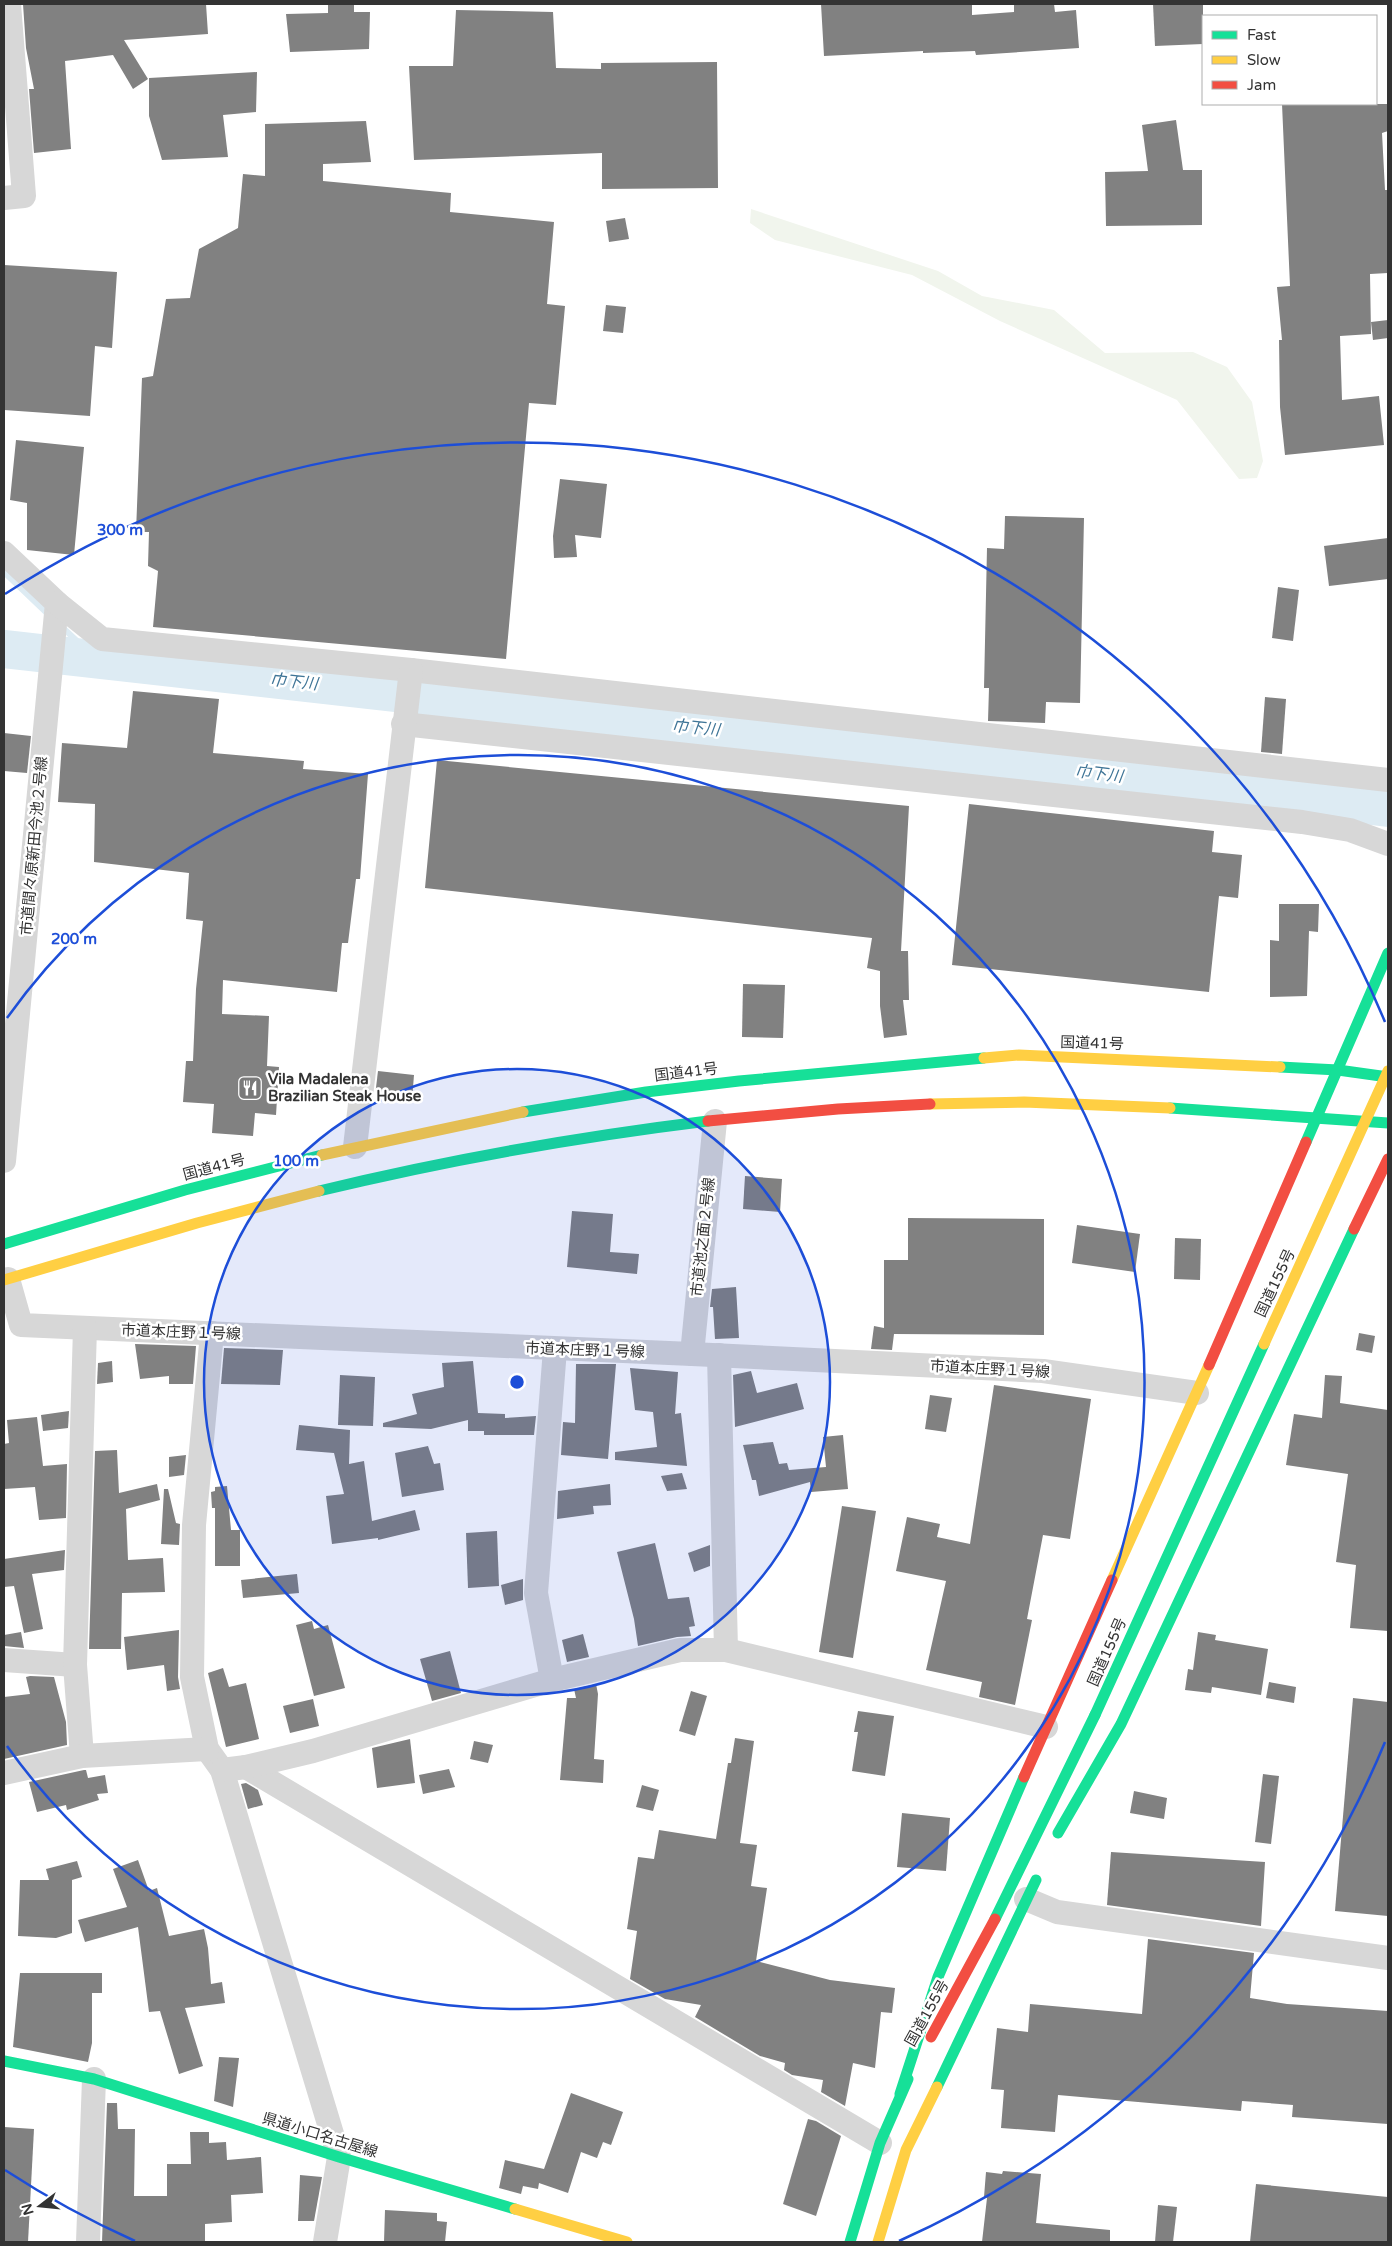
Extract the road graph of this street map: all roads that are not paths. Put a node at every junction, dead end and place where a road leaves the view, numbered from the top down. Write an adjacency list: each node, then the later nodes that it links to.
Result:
1 (9, 4): 2 (street)
2 (4, 198)
3 (4, 553): 4 (street)
4 (57, 603): 5 (street); 20 (street, 市道間々原新田今池２号線)
5 (411, 670): 6 (street); 7 (street)
6 (403, 724): 8 (street); 18 (street)
7 (1388, 780)
8 (1388, 844)
9 (1388, 954): 10 (main road)
10 (1338, 1070): 12 (main road, 国道41号); 14 (main road); 18 (main road, 国道41号)
11 (1388, 1071): 46 (main road, 国道155号, bridge)
12 (1388, 1077)
13 (1388, 1108): 17 (main road)
14 (1318, 1118): 15 (main road); 16 (main road); 29 (main road)
15 (715, 1121): 22 (main road); 27 (street, 市道池之面２号線)
16 (1388, 1123)
17 (1376, 1135)
18 (355, 1147): 21 (main road, 国道41号)
19 (1388, 1159): 35 (main road)
20 (4, 1161)
21 (4, 1244)
22 (6, 1280): 23 (street, 市道本庄野１号線)
23 (12, 1325): 24 (street, 市道本庄野１号線)
24 (86, 1328): 25 (street, 市道本庄野１号線); 32 (street)
25 (212, 1333): 26 (street, 市道本庄野１号線); 36 (street)
26 (555, 1348): 27 (street, 市道本庄野１号線); 33 (street)
27 (692, 1354): 28 (street, 市道本庄野１号線)
28 (719, 1355): 29 (street, 市道本庄野１号線); 30 (street)
29 (1197, 1393): 34 (main road)
30 (726, 1650): 33 (street); 34 (street)
31 (4, 1660): 32 (street)
32 (75, 1665): 37 (street)
33 (552, 1680): 38 (street)
34 (1046, 1727): 46 (main road)
35 (1099, 1738)
36 (207, 1749): 37 (street); 39 (street)
37 (82, 1756): 40 (street)
38 (246, 1767): 39 (street); 47 (street)
39 (222, 1770): 48 (street)
40 (4, 1773)
41 (1042, 1866): 42 (main road)
42 (1026, 1899): 43 (street); 53 (main road)
43 (1388, 1958)
44 (4, 2061): 45 (main road, 県道小口名古屋線)
45 (94, 2079): 48 (main road, 県道小口名古屋線); 49 (street)
46 (900, 2094): 47 (main road, 国道155号)
47 (880, 2143): 52 (main road, 国道155号)
48 (339, 2157): 50 (street); 51 (main road, 県道小口名古屋線)
49 (88, 2242)
50 (326, 2242)
51 (627, 2242)
52 (850, 2242)
53 (878, 2242)

